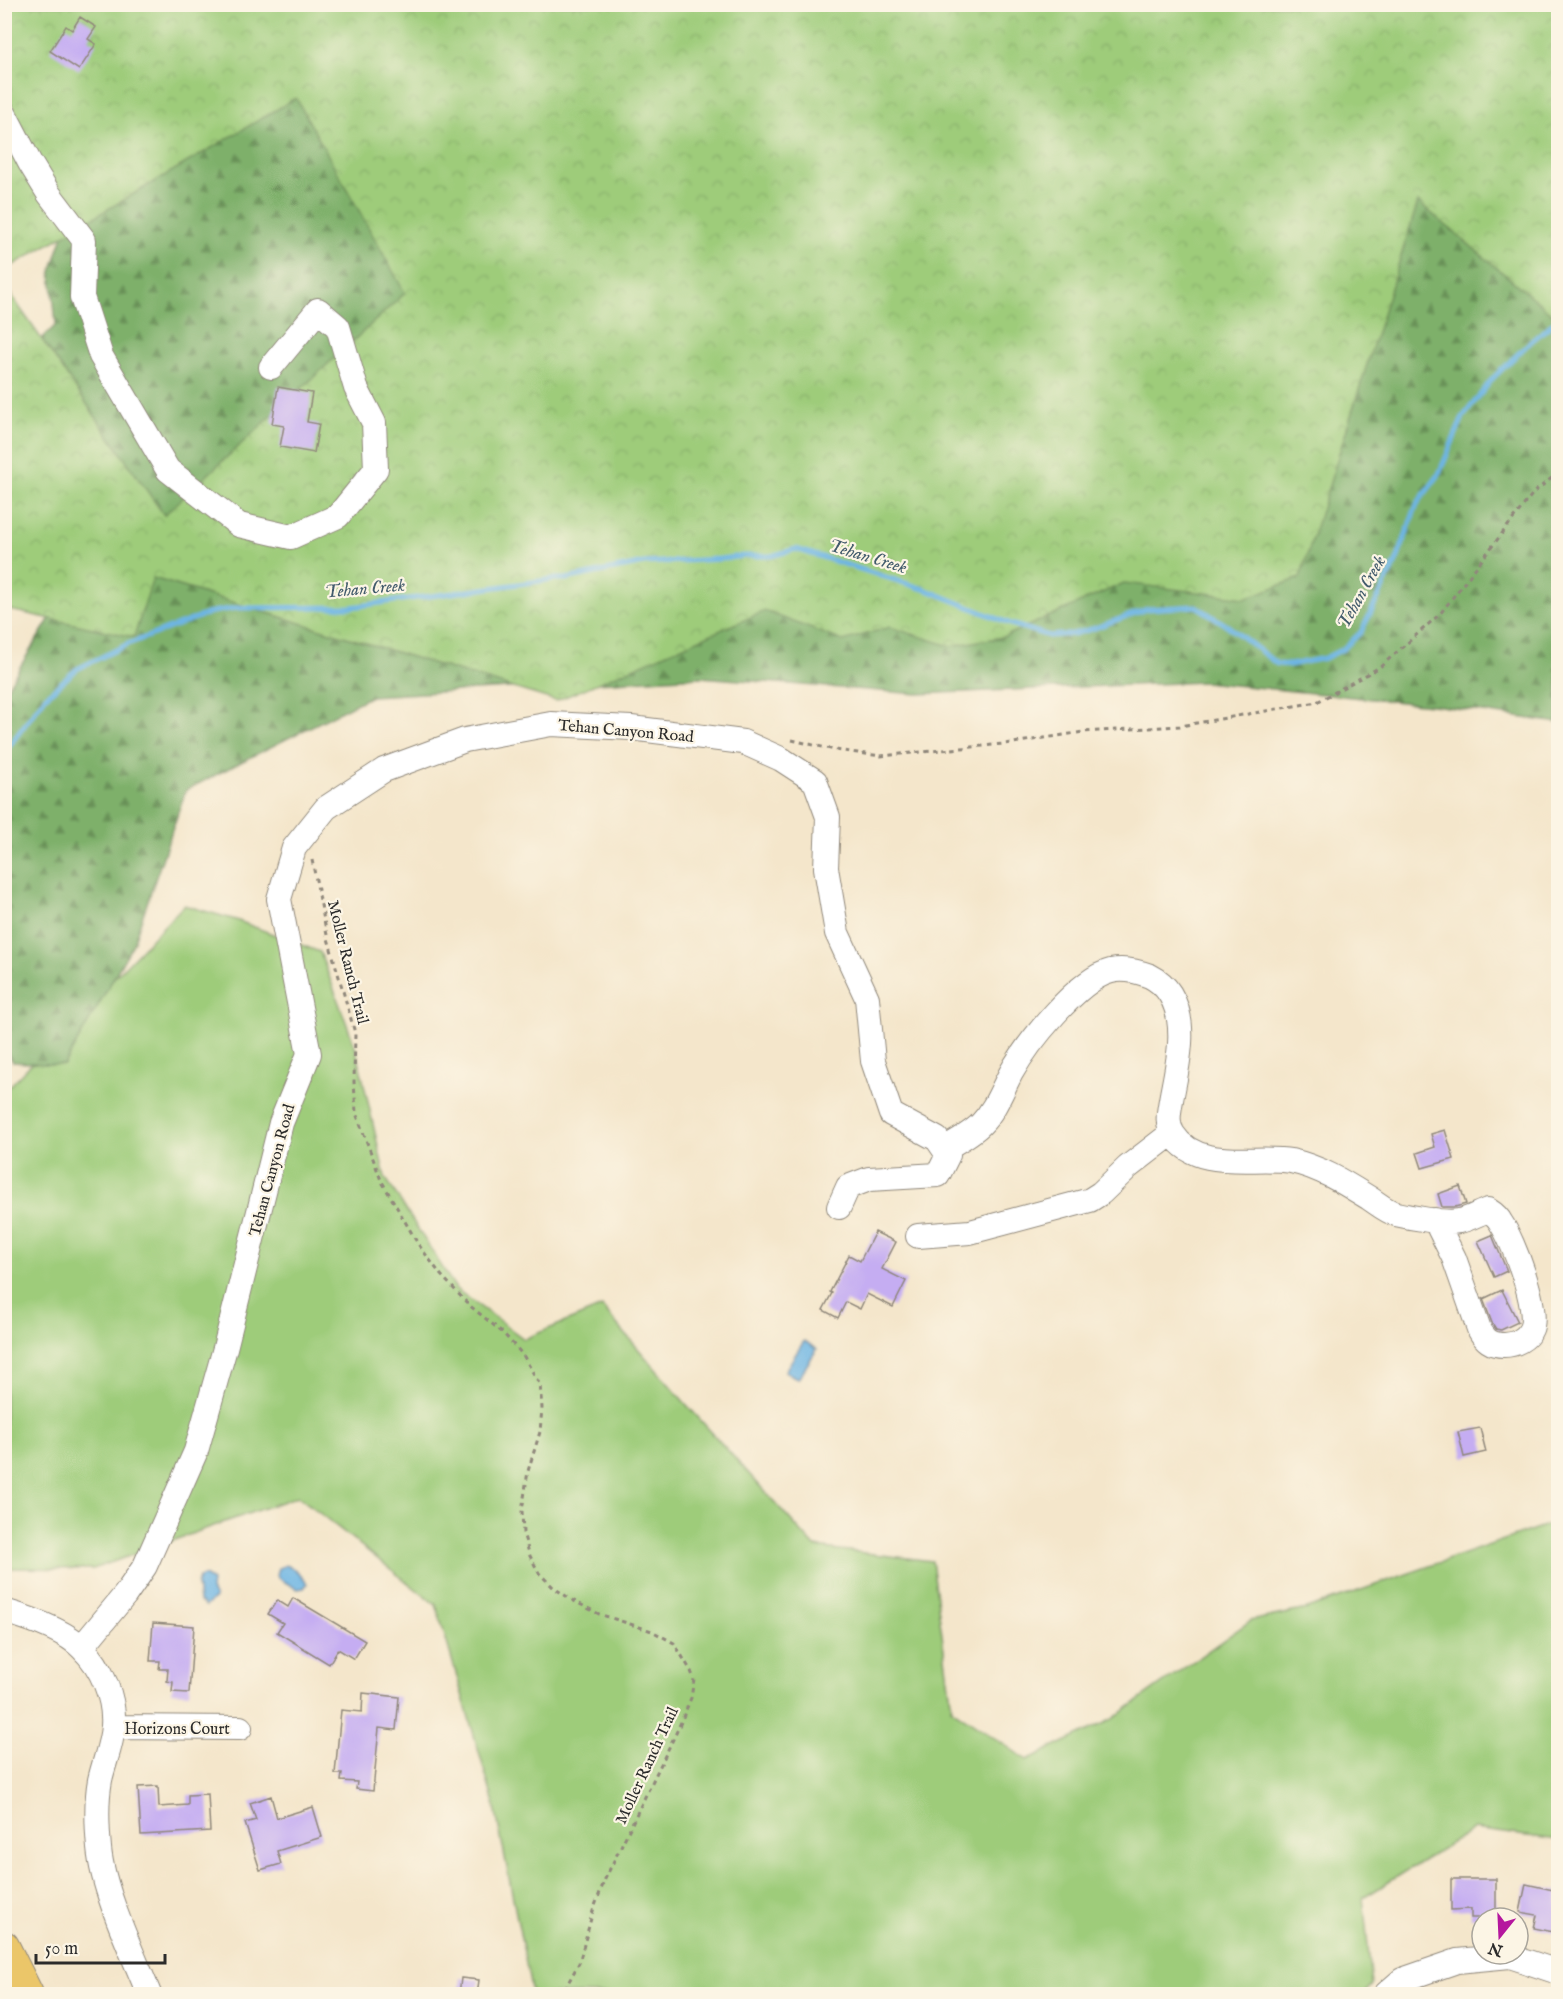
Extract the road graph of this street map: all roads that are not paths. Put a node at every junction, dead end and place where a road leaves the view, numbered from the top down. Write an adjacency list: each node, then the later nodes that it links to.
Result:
1 (4, 113): 2 (street)
2 (271, 368)
3 (1172, 1133): 4 (street); 6 (street); 7 (street)
4 (944, 1149): 5 (street); 9 (street, Tehan Canyon Road)
5 (839, 1207)
6 (1435, 1220): 6 (street)
7 (918, 1236)
8 (4, 1611): 9 (street)
9 (82, 1647): 10 (street)
10 (113, 1727): 11 (street, Horizons Court); 15 (street)
11 (240, 1728)
12 (4, 1946): 14 (main road)
13 (1558, 1972): 16 (street)
14 (28, 1995)
15 (148, 1995)
16 (1386, 1995)

